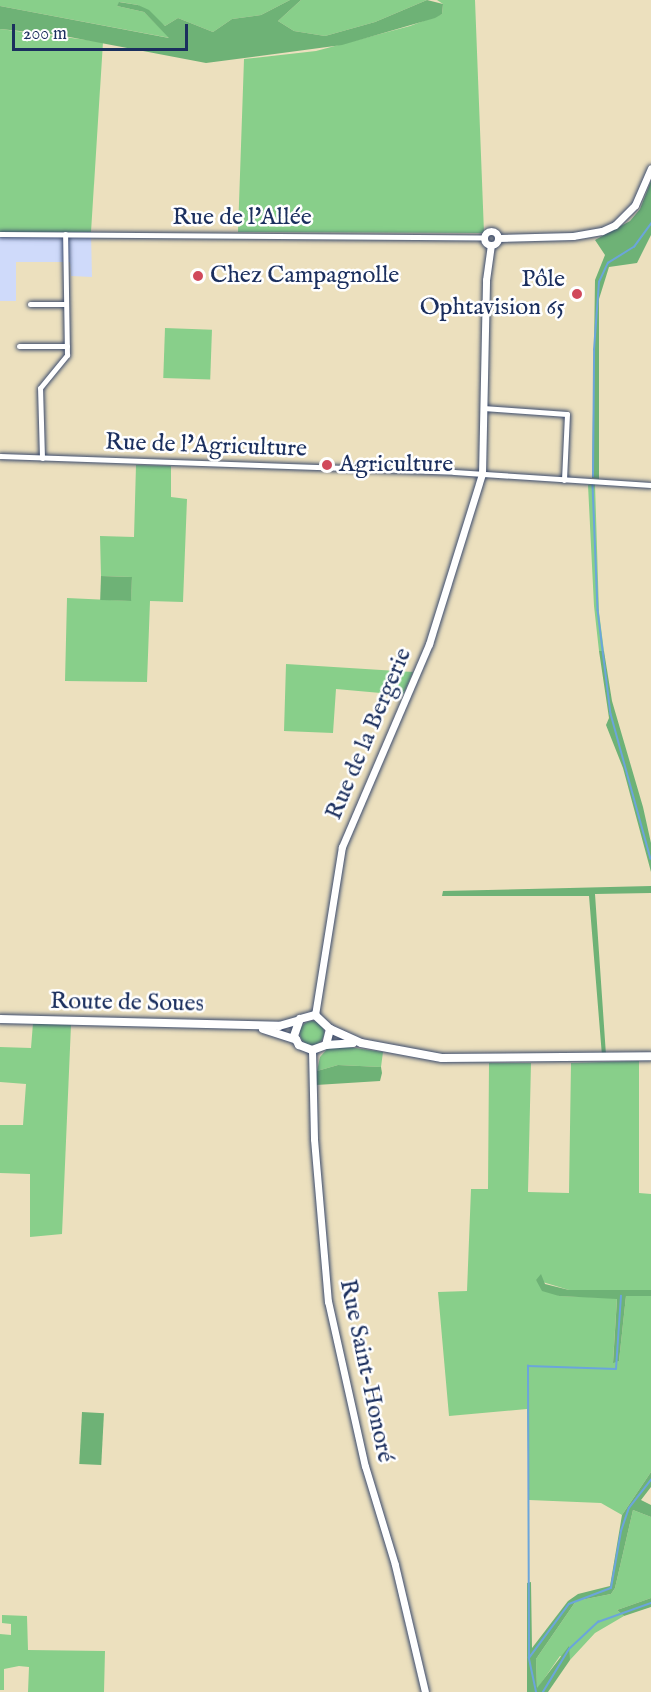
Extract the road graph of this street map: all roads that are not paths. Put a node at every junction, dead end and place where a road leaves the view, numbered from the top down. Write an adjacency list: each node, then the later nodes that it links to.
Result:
1 (651, 168): 5 (street)
2 (0, 234): 3 (street, Rue de l'Allée)
3 (65, 234): 4 (street, Rue de l'Allée); 8 (street)
4 (484, 237): 5 (street); 6 (street)
5 (498, 238): 6 (street)
6 (491, 245): 11 (street, Rue de la Bergerie)
7 (30, 304): 8 (street)
8 (66, 304): 9 (street)
9 (67, 345): 10 (street); 13 (street)
10 (19, 346)
11 (483, 408): 14 (street, Rue de la Bergerie); 15 (street)
12 (0, 456): 13 (street, Rue de l'Agriculture)
13 (42, 458): 14 (street, Rue de l'Agriculture)
14 (482, 474): 15 (street, Rue de l'Agriculture); 17 (street, Rue de la Bergerie)
15 (564, 480): 16 (street, Rue de l'Agriculture)
16 (651, 485)
17 (315, 1015): 19 (main road); 21 (main road)
18 (0, 1019): 20 (main road, Route de Soues)
19 (300, 1019): 20 (main road, Route de Soues); 22 (main road)
20 (254, 1026): 22 (main road, Route de Soues)
21 (330, 1029): 23 (main road); 24 (main road)
22 (296, 1040): 25 (main road)
23 (361, 1043): 24 (main road); 26 (main road)
24 (326, 1045): 25 (main road)
25 (312, 1050): 27 (street, Rue Saint-Honoré)
26 (651, 1056)
27 (425, 1692)

